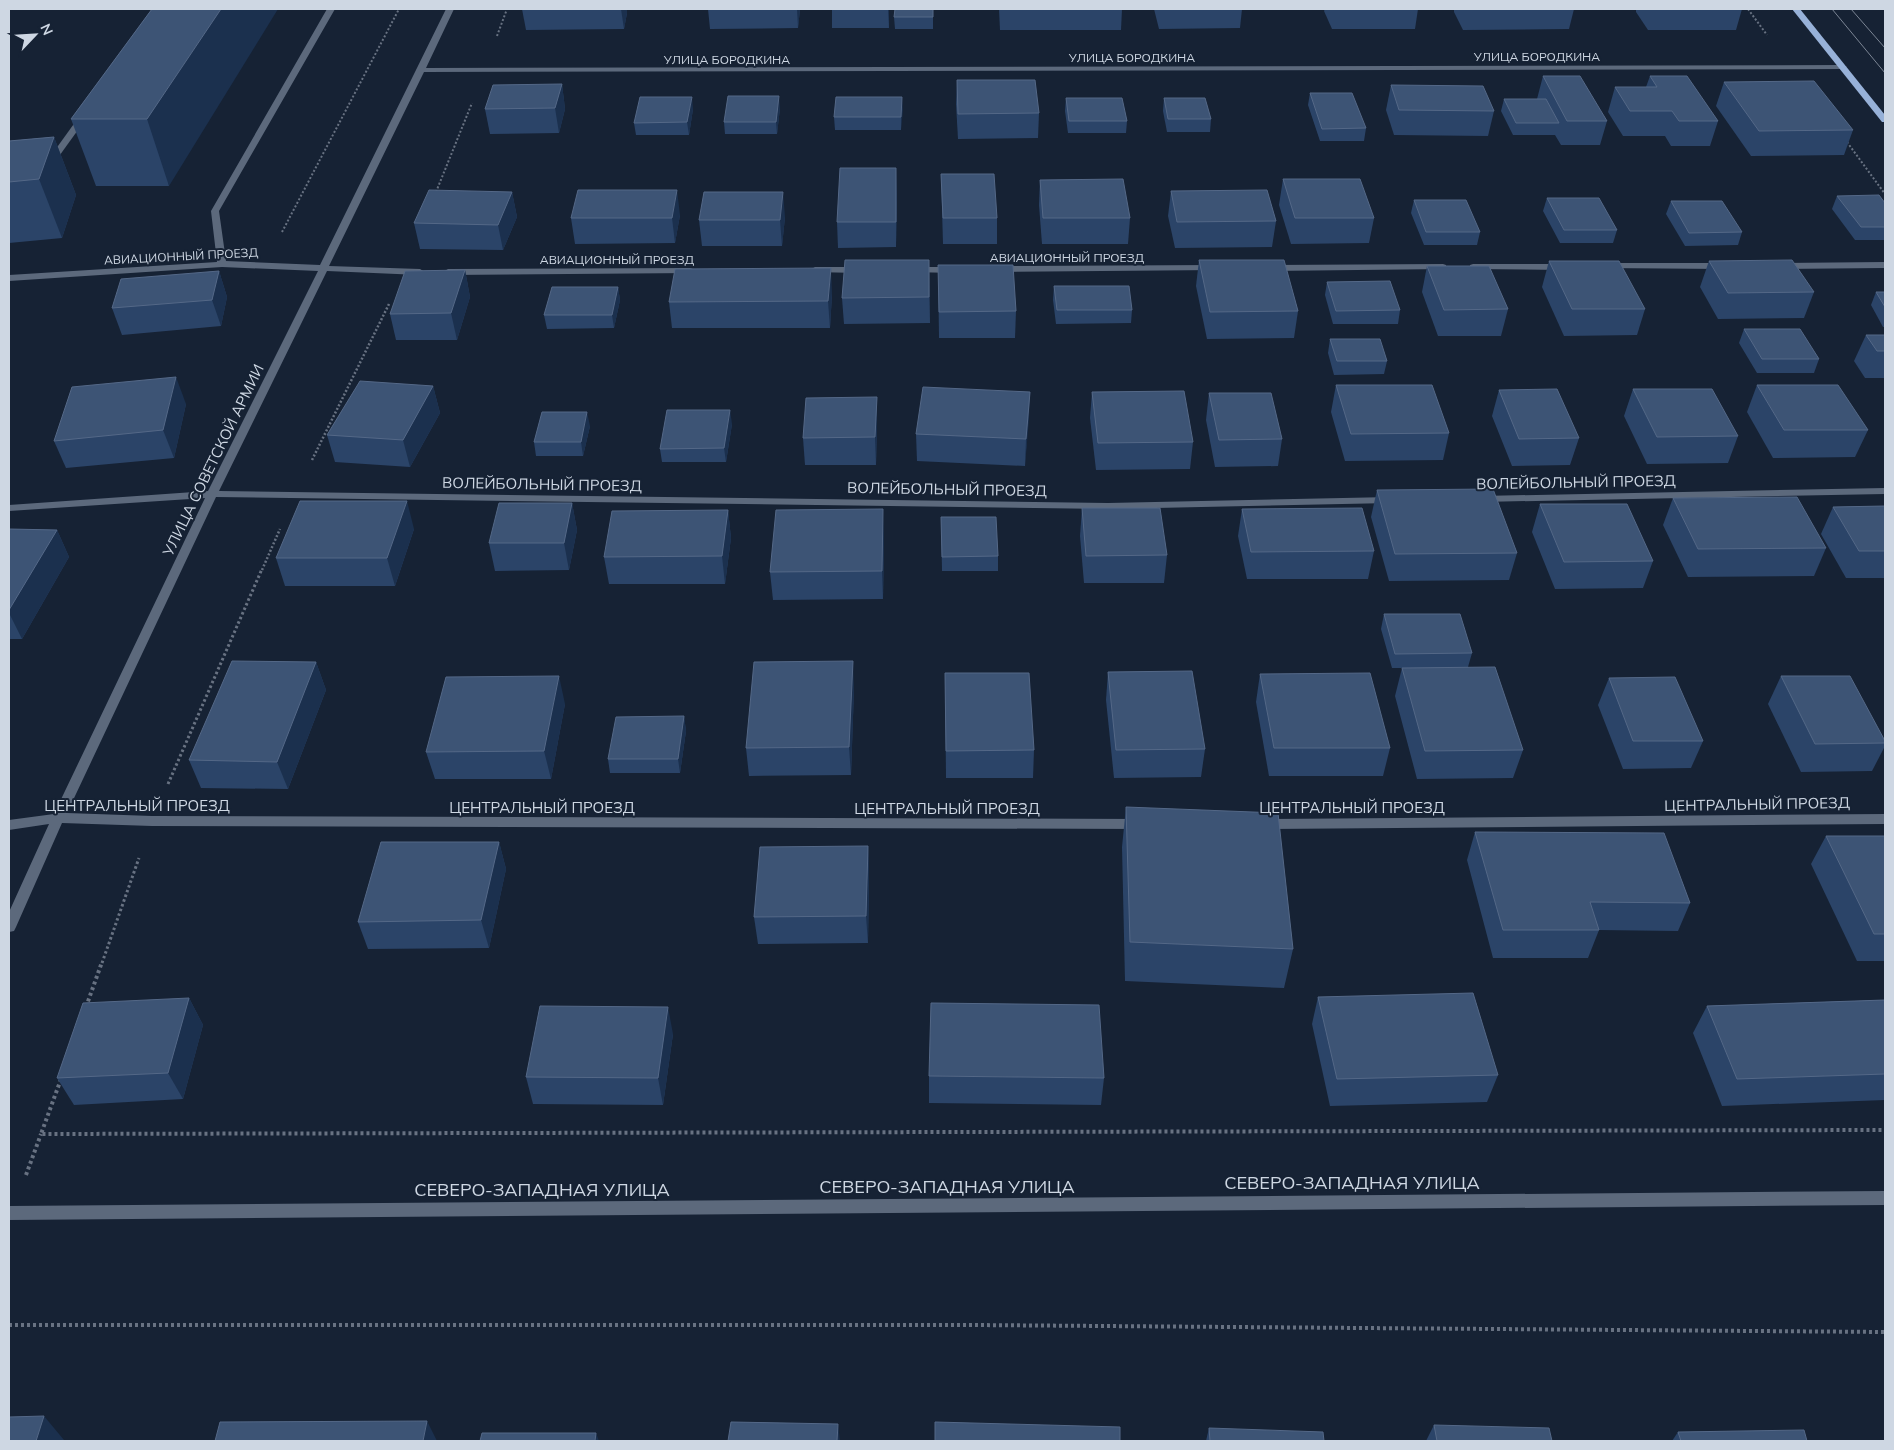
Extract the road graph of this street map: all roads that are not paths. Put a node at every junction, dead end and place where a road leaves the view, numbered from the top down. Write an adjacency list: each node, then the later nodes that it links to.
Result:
1 (331, 9): 9 (street)
2 (450, 9): 5 (street, УЛИЦА СОВЕТСКОЙ АРМИИ)
3 (1796, 9): 4 (main road)
4 (1842, 67): 5 (street, УЛИЦА БОРОДКИНА); 7 (main road)
5 (422, 70): 17 (street, УЛИЦА СОВЕТСКОЙ АРМИИ)
6 (89, 110): 8 (street)
7 (1885, 120)
8 (44, 172)
9 (222, 264): 17 (street, АВИАЦИОННЫЙ ПРОЕЗД); 24 (street, АВИАЦИОННЫЙ ПРОЕЗД)
10 (1885, 265): 14 (street)
11 (1577, 266): 16 (street)
12 (1597, 266): 13 (street)
13 (1736, 266)
14 (1766, 266)
15 (1229, 268): 18 (street, АВИАЦИОННЫЙ ПРОЕЗД)
16 (1259, 268)
17 (323, 269): 23 (street, АВИАЦИОННЫЙ ПРОЕЗД); 26 (street, УЛИЦА СОВЕТСКОЙ АРМИИ)
18 (991, 269)
19 (802, 270): 20 (street)
20 (871, 270)
21 (901, 270): 22 (street)
22 (961, 270)
23 (702, 271)
24 (9, 278)
25 (1885, 491): 27 (street, ВОЛЕЙБОЛЬНЫЙ ПРОЕЗД)
26 (213, 494): 28 (street, ВОЛЕЙБОЛЬНЫЙ ПРОЕЗД); 29 (street, ВОЛЕЙБОЛЬНЫЙ ПРОЕЗД); 30 (street, УЛИЦА СОВЕТСКОЙ АРМИИ)
27 (1467, 499)
28 (1407, 500)
29 (9, 508)
30 (57, 818): 32 (street, ЦЕНТРАЛЬНЫЙ ПРОЕЗД); 34 (street, ЦЕНТРАЛЬНЫЙ ПРОЕЗД); 35 (street, УЛИЦА СОВЕТСКОЙ АРМИИ)
31 (1885, 819): 33 (street, ЦЕНТРАЛЬНЫЙ ПРОЕЗД)
32 (1155, 824)
33 (1245, 824)
34 (9, 825)
35 (9, 926)
36 (1885, 1198): 37 (street, СЕВЕРО-ЗАПАДНАЯ УЛИЦА)
37 (9, 1214)

